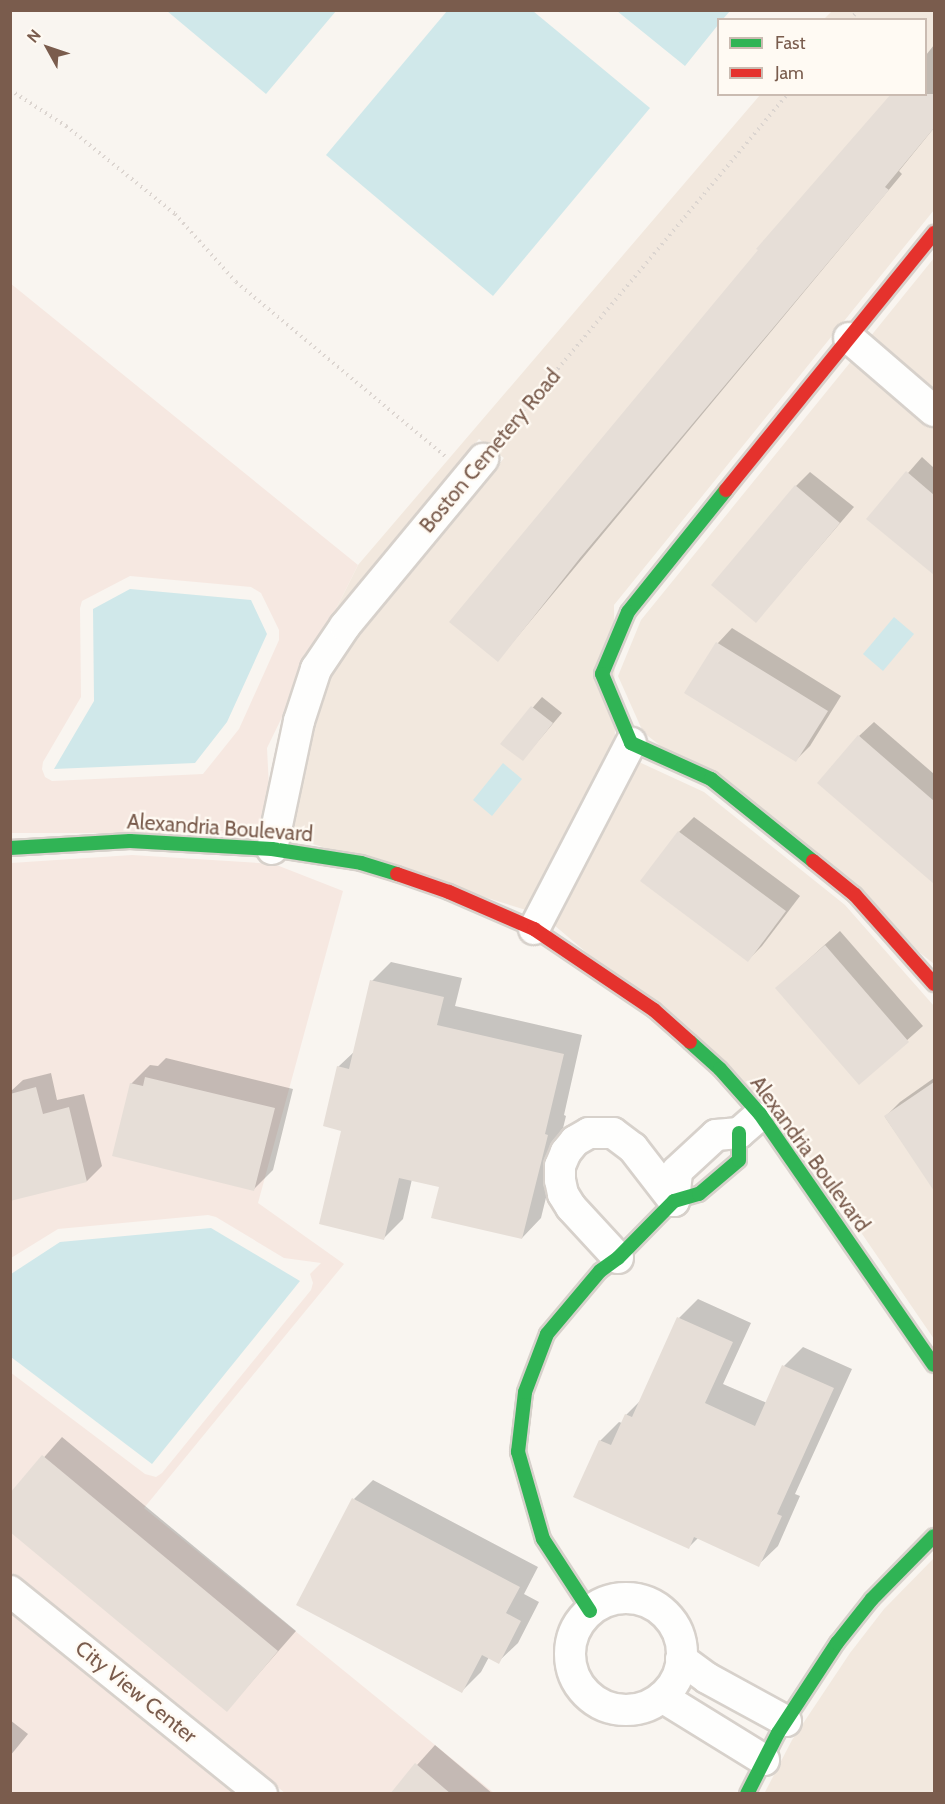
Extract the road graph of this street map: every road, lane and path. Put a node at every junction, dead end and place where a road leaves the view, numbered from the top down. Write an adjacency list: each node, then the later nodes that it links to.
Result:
1 (10, 90): 6 (path)
2 (786, 96): 6 (path, Boston Cemetery Road)
3 (934, 233): 4 (street)
4 (849, 338): 5 (street); 7 (street)
5 (934, 411)
6 (476, 468): 9 (street, Boston Cemetery Road)
7 (631, 742): 10 (street); 11 (street)
8 (10, 848): 9 (street, Alexandria Boulevard)
9 (272, 849): 10 (street, Alexandria Boulevard)
10 (534, 929): 12 (street, Alexandria Boulevard)
11 (934, 984)
12 (750, 1124): 13 (street); 15 (street, Alexandria Boulevard)
13 (674, 1201): 14 (street); 14 (street)
14 (618, 1258): 18 (street)
15 (934, 1365)
16 (934, 1536): 21 (street)
17 (10, 1591): 23 (street, City View Center)
18 (590, 1611): 19 (street); 20 (street)
19 (681, 1659): 20 (street); 21 (street)
20 (662, 1697): 22 (street)
21 (786, 1721): 22 (street)
22 (764, 1760): 24 (street)
23 (262, 1794)
24 (747, 1794)

